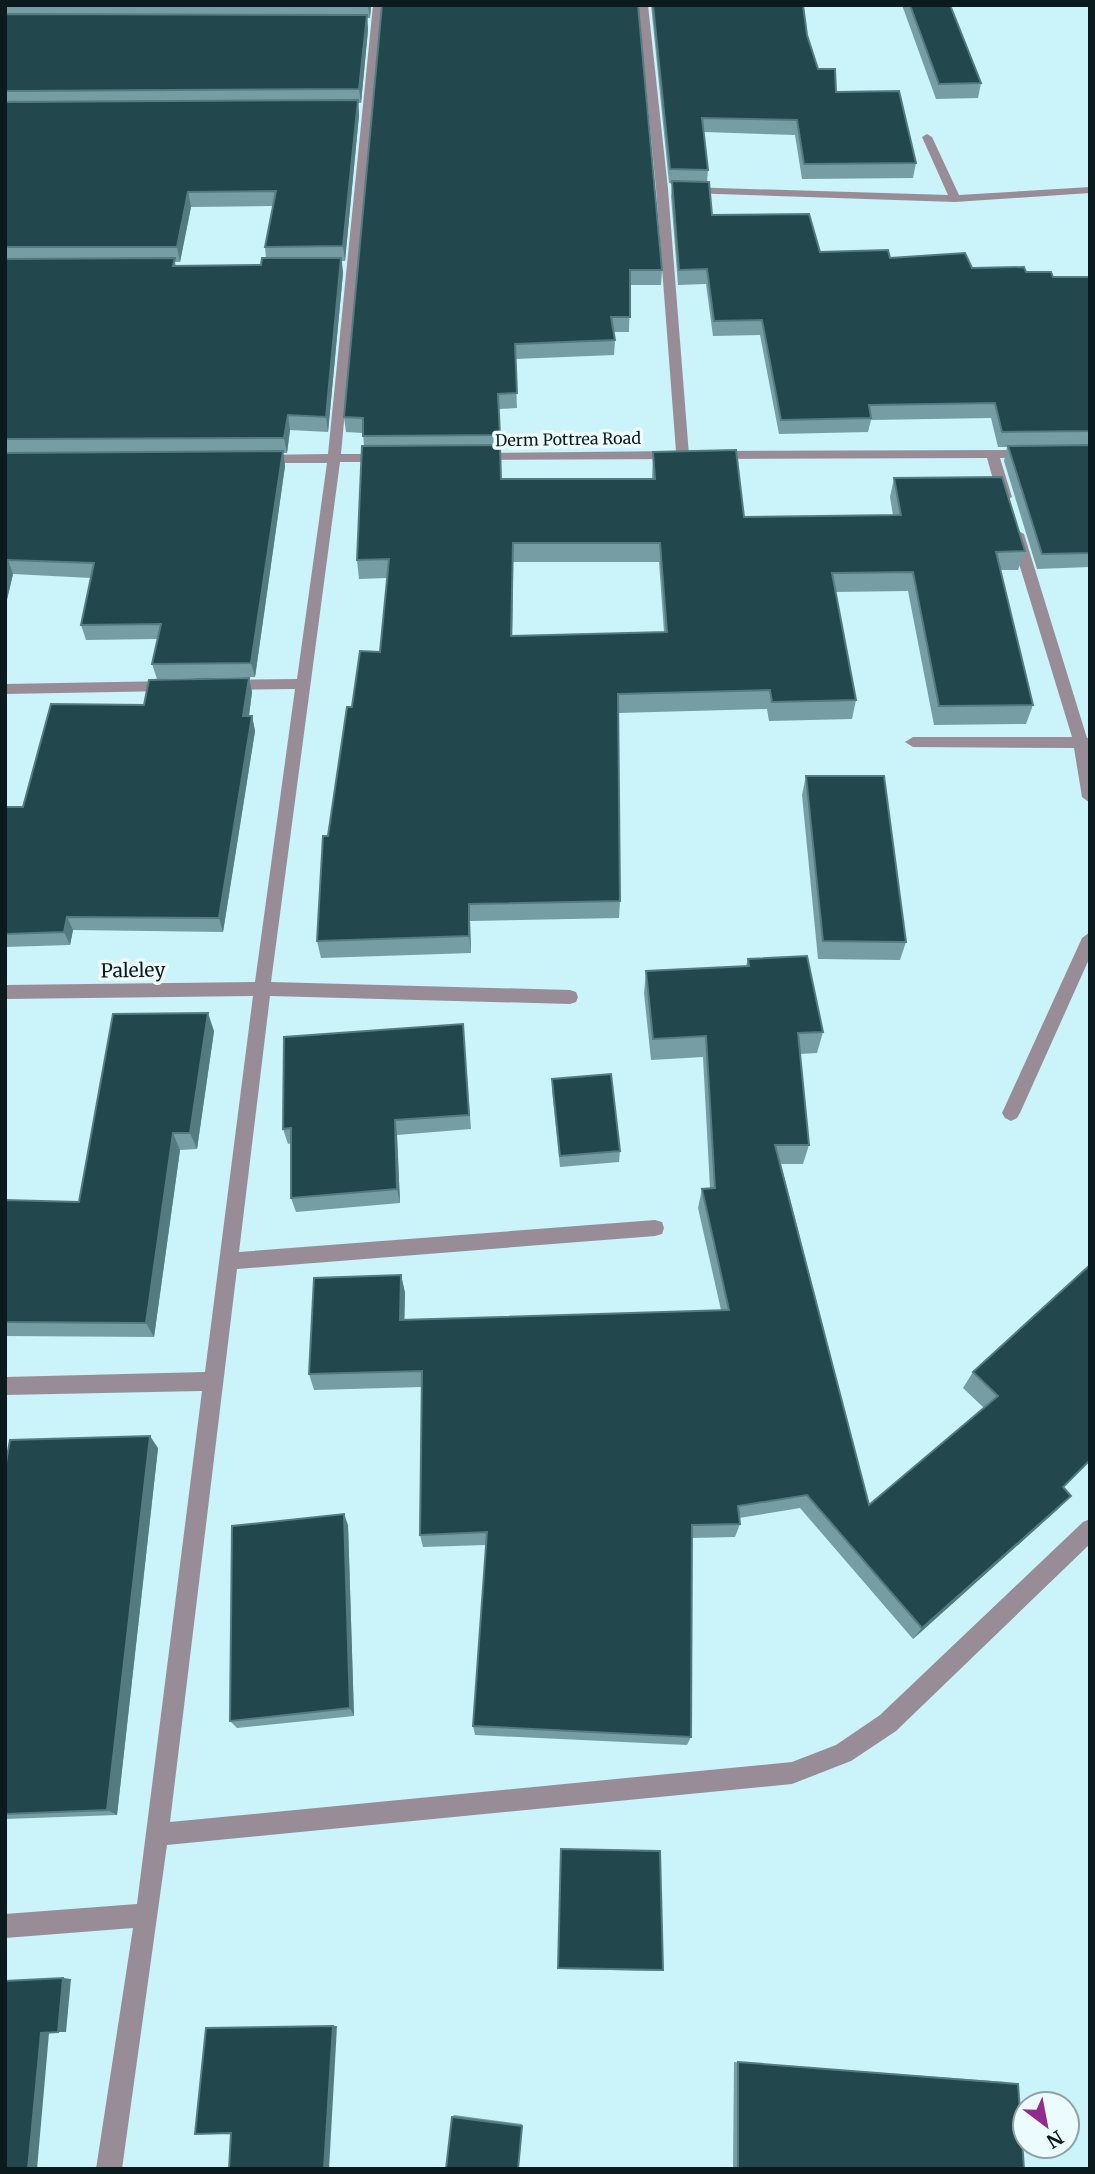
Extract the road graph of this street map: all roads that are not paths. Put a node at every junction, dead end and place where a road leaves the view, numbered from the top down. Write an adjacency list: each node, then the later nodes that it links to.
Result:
1 (378, 5): 12 (street)
2 (643, 5): 4 (street)
3 (927, 137): 6 (street)
4 (662, 189): 6 (street); 9 (street)
5 (1090, 190): 6 (street)
6 (955, 199)
7 (1048, 453): 8 (street, Derm Pottrea Road)
8 (992, 454): 9 (street, Derm Pottrea Road); 19 (street)
9 (683, 455): 11 (street, Derm Pottrea Road)
10 (404, 457): 12 (street)
11 (460, 457)
12 (334, 458): 13 (street); 14 (street)
13 (252, 459)
14 (303, 684): 16 (street); 22 (street)
15 (181, 686): 17 (street)
16 (209, 686)
17 (5, 689)
18 (913, 742): 19 (street)
19 (1085, 743): 20 (street)
20 (1090, 797)
21 (1090, 938): 25 (street)
22 (262, 989): 23 (street, Paleley); 24 (street, Paleley); 27 (street)
23 (5, 992)
24 (570, 997)
25 (1011, 1113)
26 (655, 1228): 27 (street)
27 (230, 1261): 28 (street)
28 (215, 1381): 29 (street); 31 (street)
29 (5, 1386)
30 (1090, 1529): 31 (street)
31 (156, 1835): 32 (street)
32 (147, 1915): 33 (street); 34 (street)
33 (5, 1926)
34 (109, 2169)

